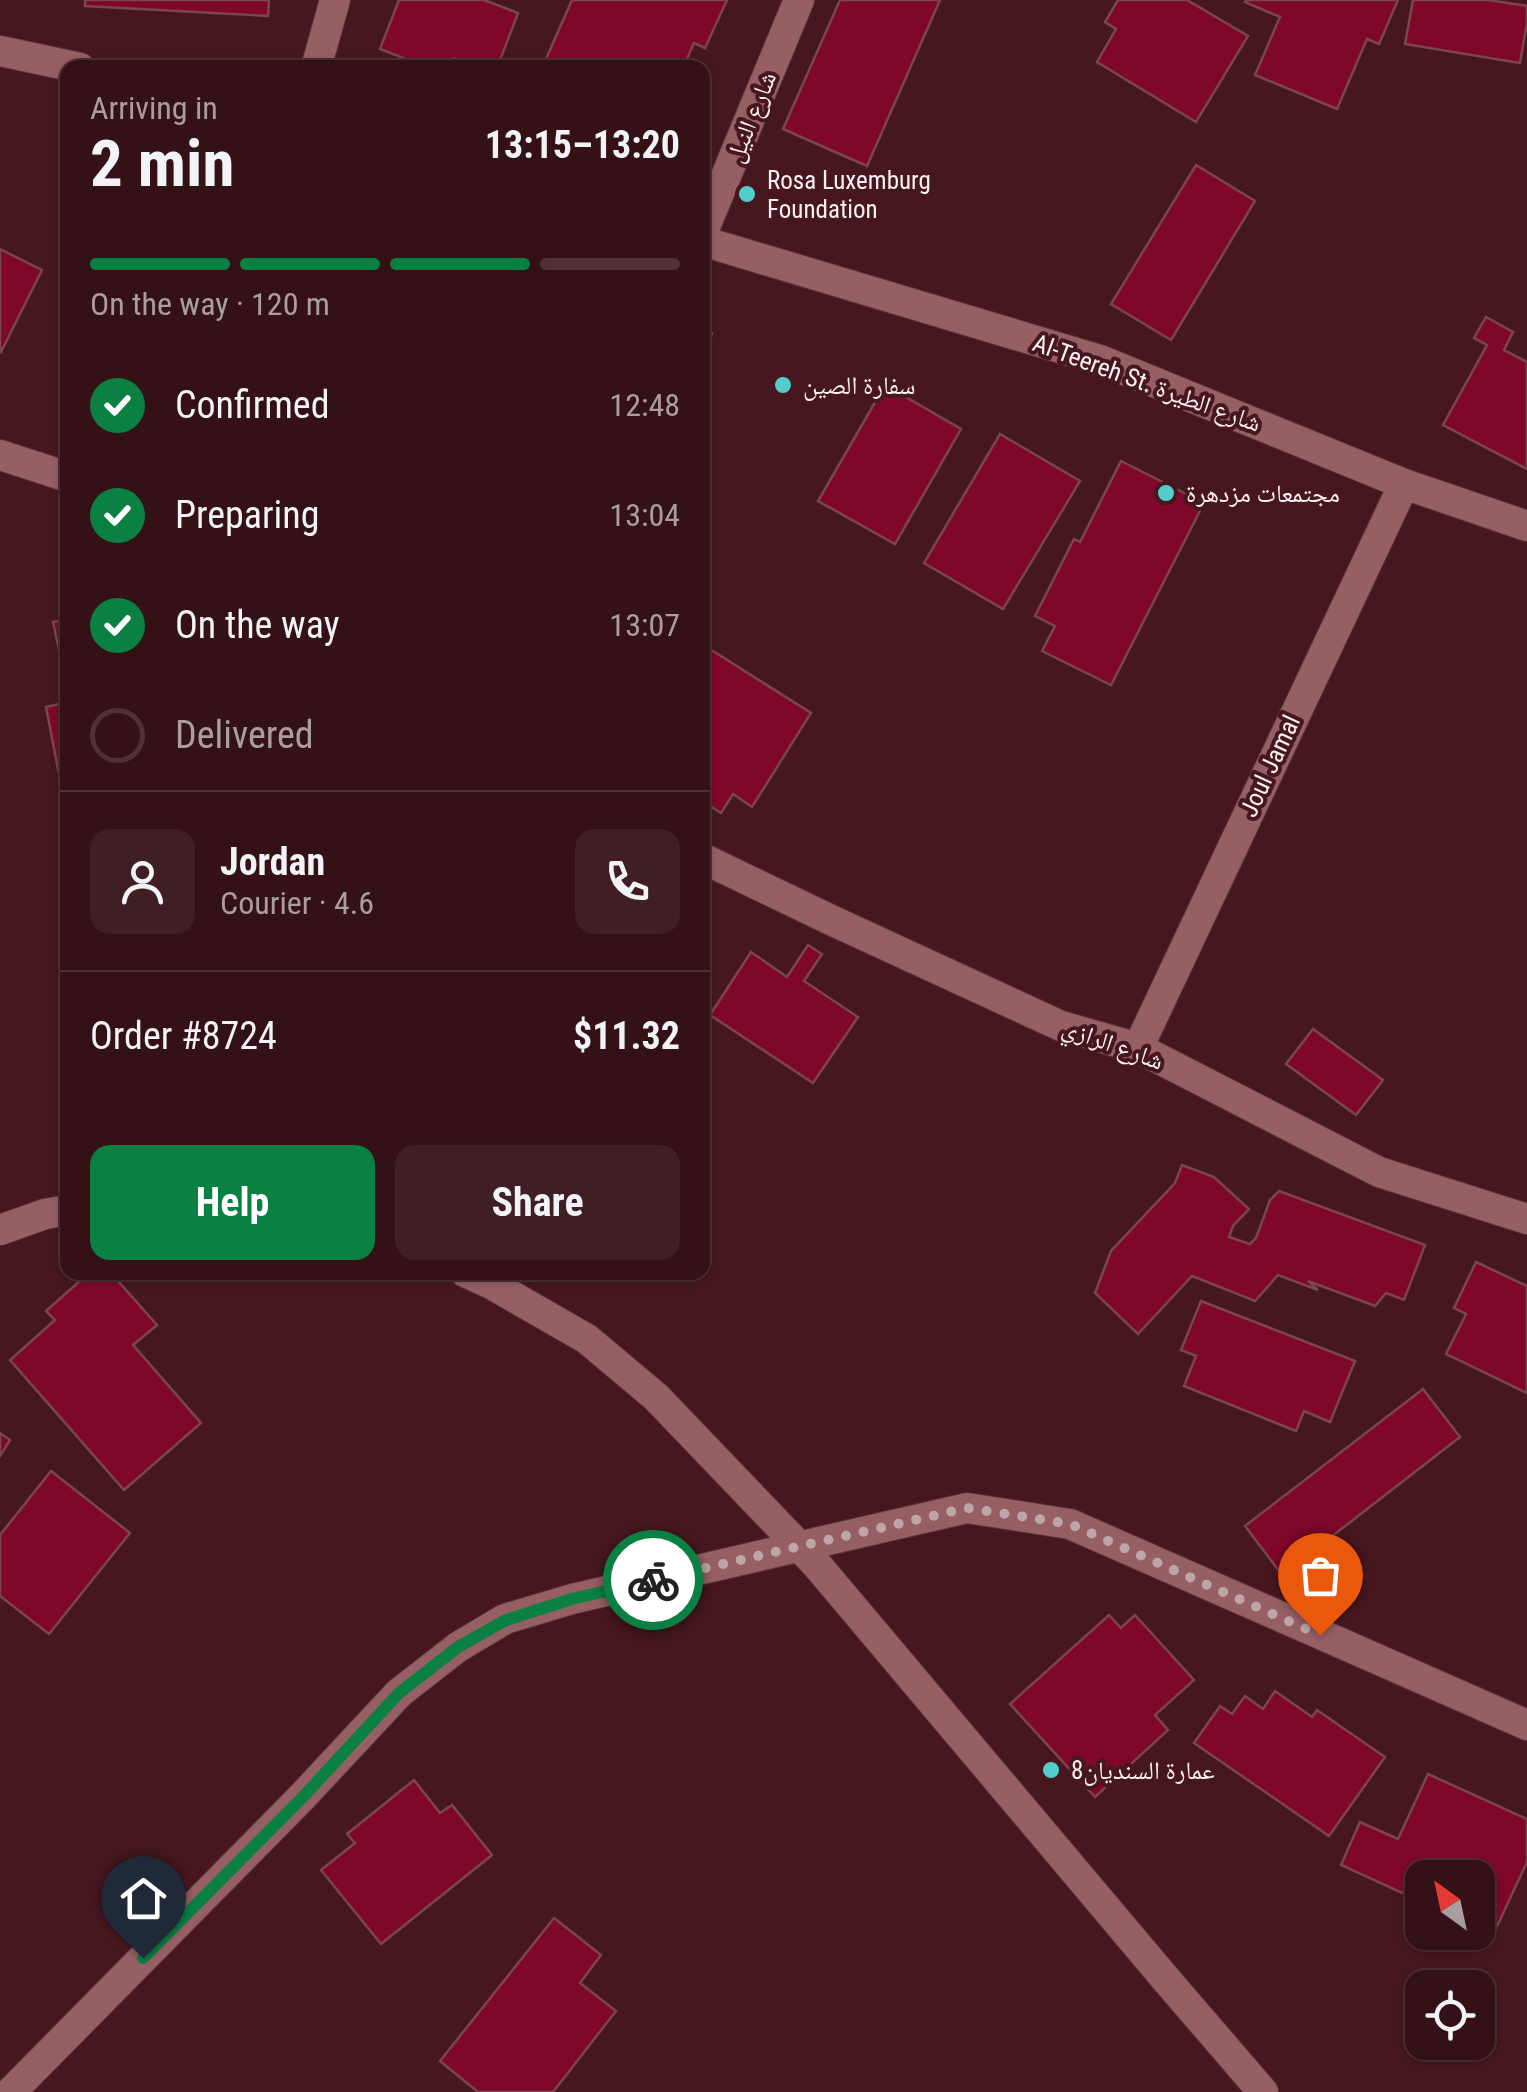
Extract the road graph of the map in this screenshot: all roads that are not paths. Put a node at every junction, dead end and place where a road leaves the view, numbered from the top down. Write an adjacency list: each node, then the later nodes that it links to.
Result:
1 (335, 0): 4 (street)
2 (799, 0): 6 (street, شارع النيل)
3 (0, 51): 5 (street)
4 (318, 60)
5 (60, 64)
6 (710, 217)
7 (710, 239): 10 (street, Al-Teereh St. شارع الطيرة)
8 (0, 455): 9 (street)
9 (60, 474)
10 (1404, 484): 11 (street, Al-Teereh St. شارع الطيرة); 13 (street, Joul Jamal)
11 (1527, 526)
12 (710, 862): 13 (street, شارع الرازي)
13 (1138, 1048): 15 (street, شارع الرازي)
14 (60, 1211): 16 (street)
15 (1527, 1219)
16 (0, 1230)
17 (482, 1280): 18 (street)
18 (799, 1546): 19 (street); 20 (street); 21 (street)
19 (1527, 1725)
20 (11, 2092)
21 (1263, 2092)

